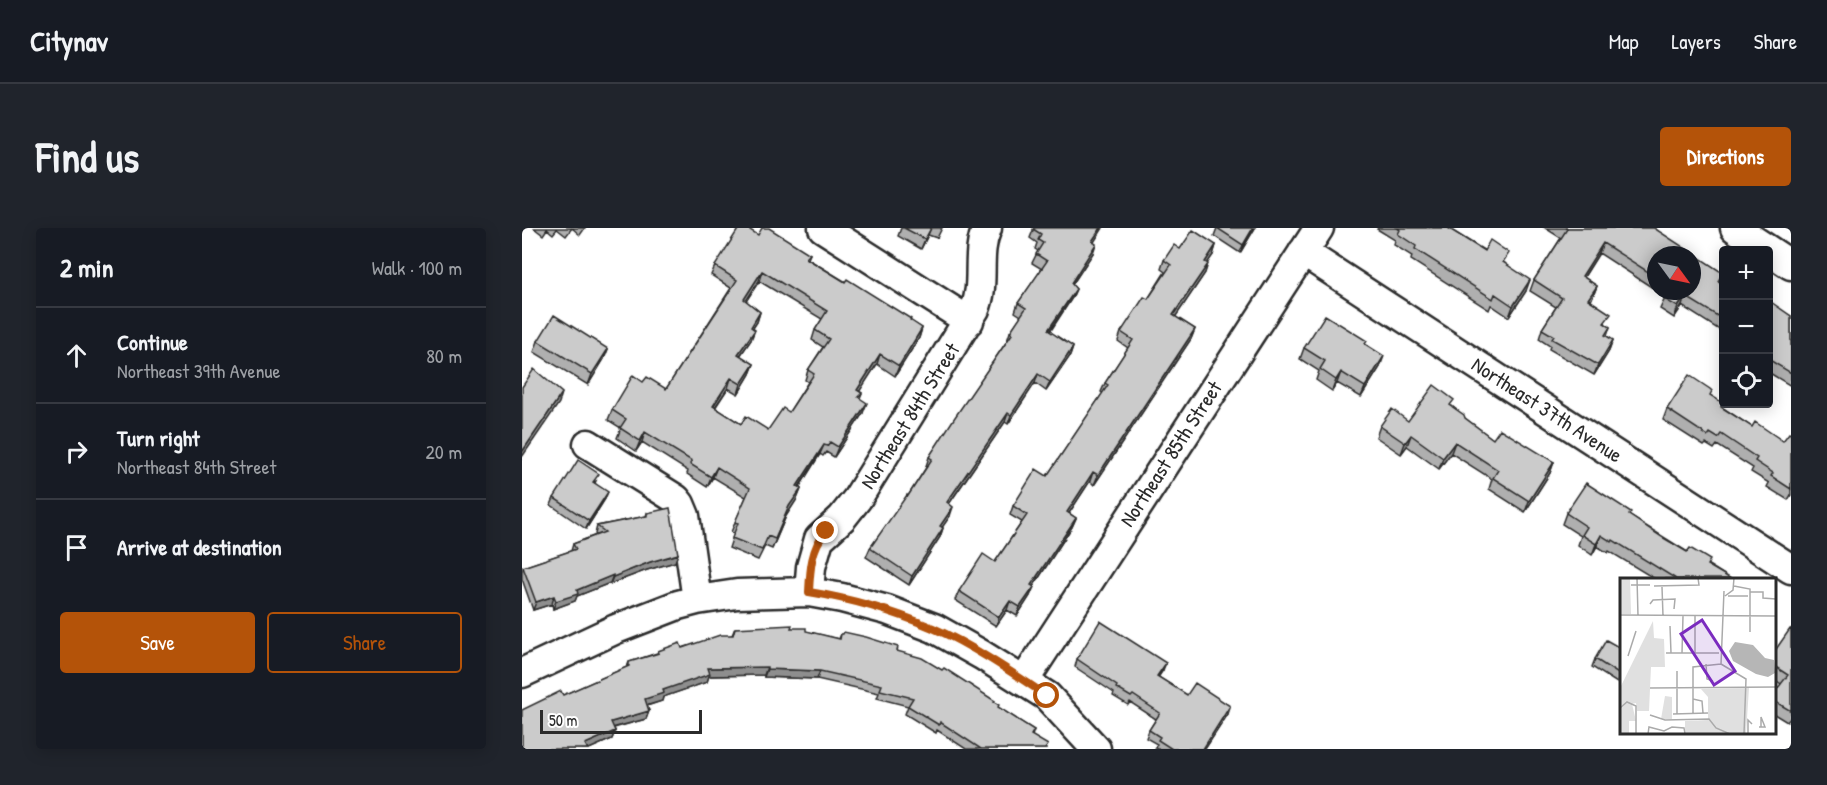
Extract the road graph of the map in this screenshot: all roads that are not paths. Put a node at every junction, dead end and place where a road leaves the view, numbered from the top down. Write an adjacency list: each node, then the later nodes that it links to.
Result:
1 (822, 228): 7 (street)
2 (987, 228): 7 (street, Northeast 84th Street)
3 (1319, 228): 5 (street, Northeast 85th Street)
4 (1735, 228): 6 (street)
5 (1303, 252): 9 (street, Northeast 37th Avenue); 13 (street, Northeast 85th Street)
6 (1791, 265)
7 (969, 321): 10 (street, Northeast 84th Street)
8 (588, 444): 11 (street)
9 (1791, 569)
10 (809, 592): 11 (street); 13 (street)
11 (697, 600): 12 (street)
12 (522, 673)
13 (1024, 681): 14 (street)
14 (1096, 749)

